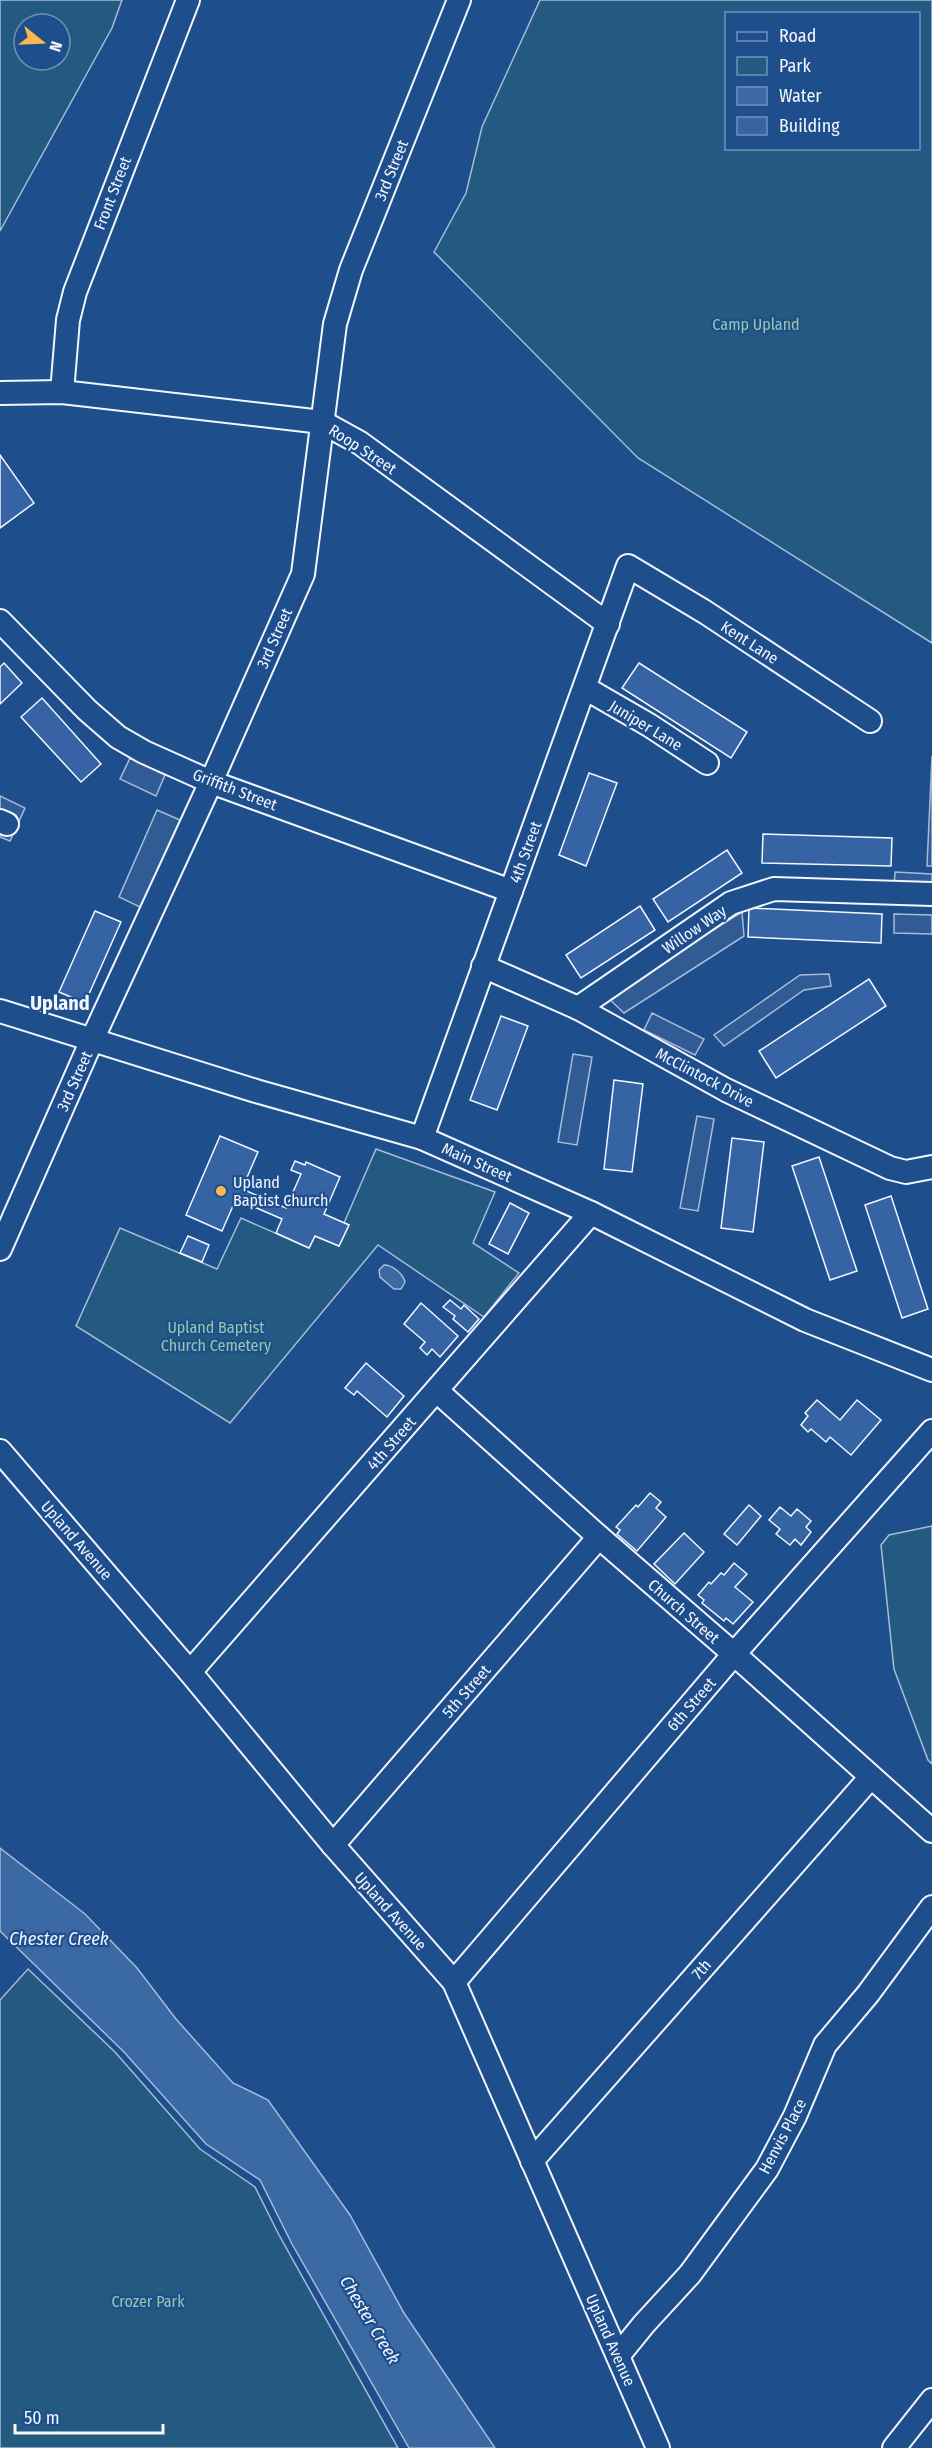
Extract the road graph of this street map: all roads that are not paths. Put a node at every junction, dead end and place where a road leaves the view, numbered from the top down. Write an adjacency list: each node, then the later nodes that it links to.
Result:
1 (188, 0): 3 (street, Front Street)
2 (459, 0): 5 (street, 3rd Street)
3 (62, 392): 4 (street, Roop Street); 5 (street, Roop Street)
4 (0, 393)
5 (322, 422): 8 (street, Roop Street); 12 (street, 3rd Street)
6 (628, 566): 8 (street, 4th Street); 10 (street, Kent Lane)
7 (0, 621): 12 (street, Griffith Street)
8 (608, 624): 9 (street, 4th Street)
9 (585, 688): 11 (street, Juniper Lane); 13 (street, 4th Street)
10 (870, 721)
11 (707, 762)
12 (211, 782): 13 (street, Griffith Street); 18 (street, 3rd Street)
13 (511, 891): 15 (street, 4th Street)
14 (932, 894): 16 (street, Willow Way)
15 (483, 966): 16 (street, McClintock Drive); 19 (street, 4th Street)
16 (578, 1008): 20 (street, McClintock Drive)
17 (0, 1011): 18 (street, Main Street)
18 (92, 1040): 19 (street, Main Street); 22 (street, 3rd Street)
19 (422, 1138): 21 (street, Main Street)
20 (932, 1167)
21 (591, 1213): 23 (street, Main Street); 24 (street, 4th Street)
22 (0, 1249)
23 (932, 1370)
24 (437, 1391): 27 (street, Church Street); 29 (street, 4th Street)
25 (932, 1431): 28 (street, 6th Street)
26 (0, 1451): 29 (street, Upland Avenue)
27 (598, 1537): 28 (street, Church Street); 32 (street, 5th Street)
28 (734, 1654): 30 (street, Church Street); 34 (street, 6th Street)
29 (190, 1672): 32 (street, Upland Avenue)
30 (870, 1778): 31 (street, Church Street); 35 (street, 7th)
31 (932, 1831)
32 (333, 1845): 34 (street, Upland Avenue)
33 (932, 1907): 36 (street, Henvis Place)
34 (454, 1982): 35 (street, Upland Avenue)
35 (532, 2161): 36 (street, Upland Avenue)
36 (618, 2356): 38 (street, Upland Avenue)
37 (932, 2400): 39 (street)
38 (658, 2448)
39 (894, 2448)

